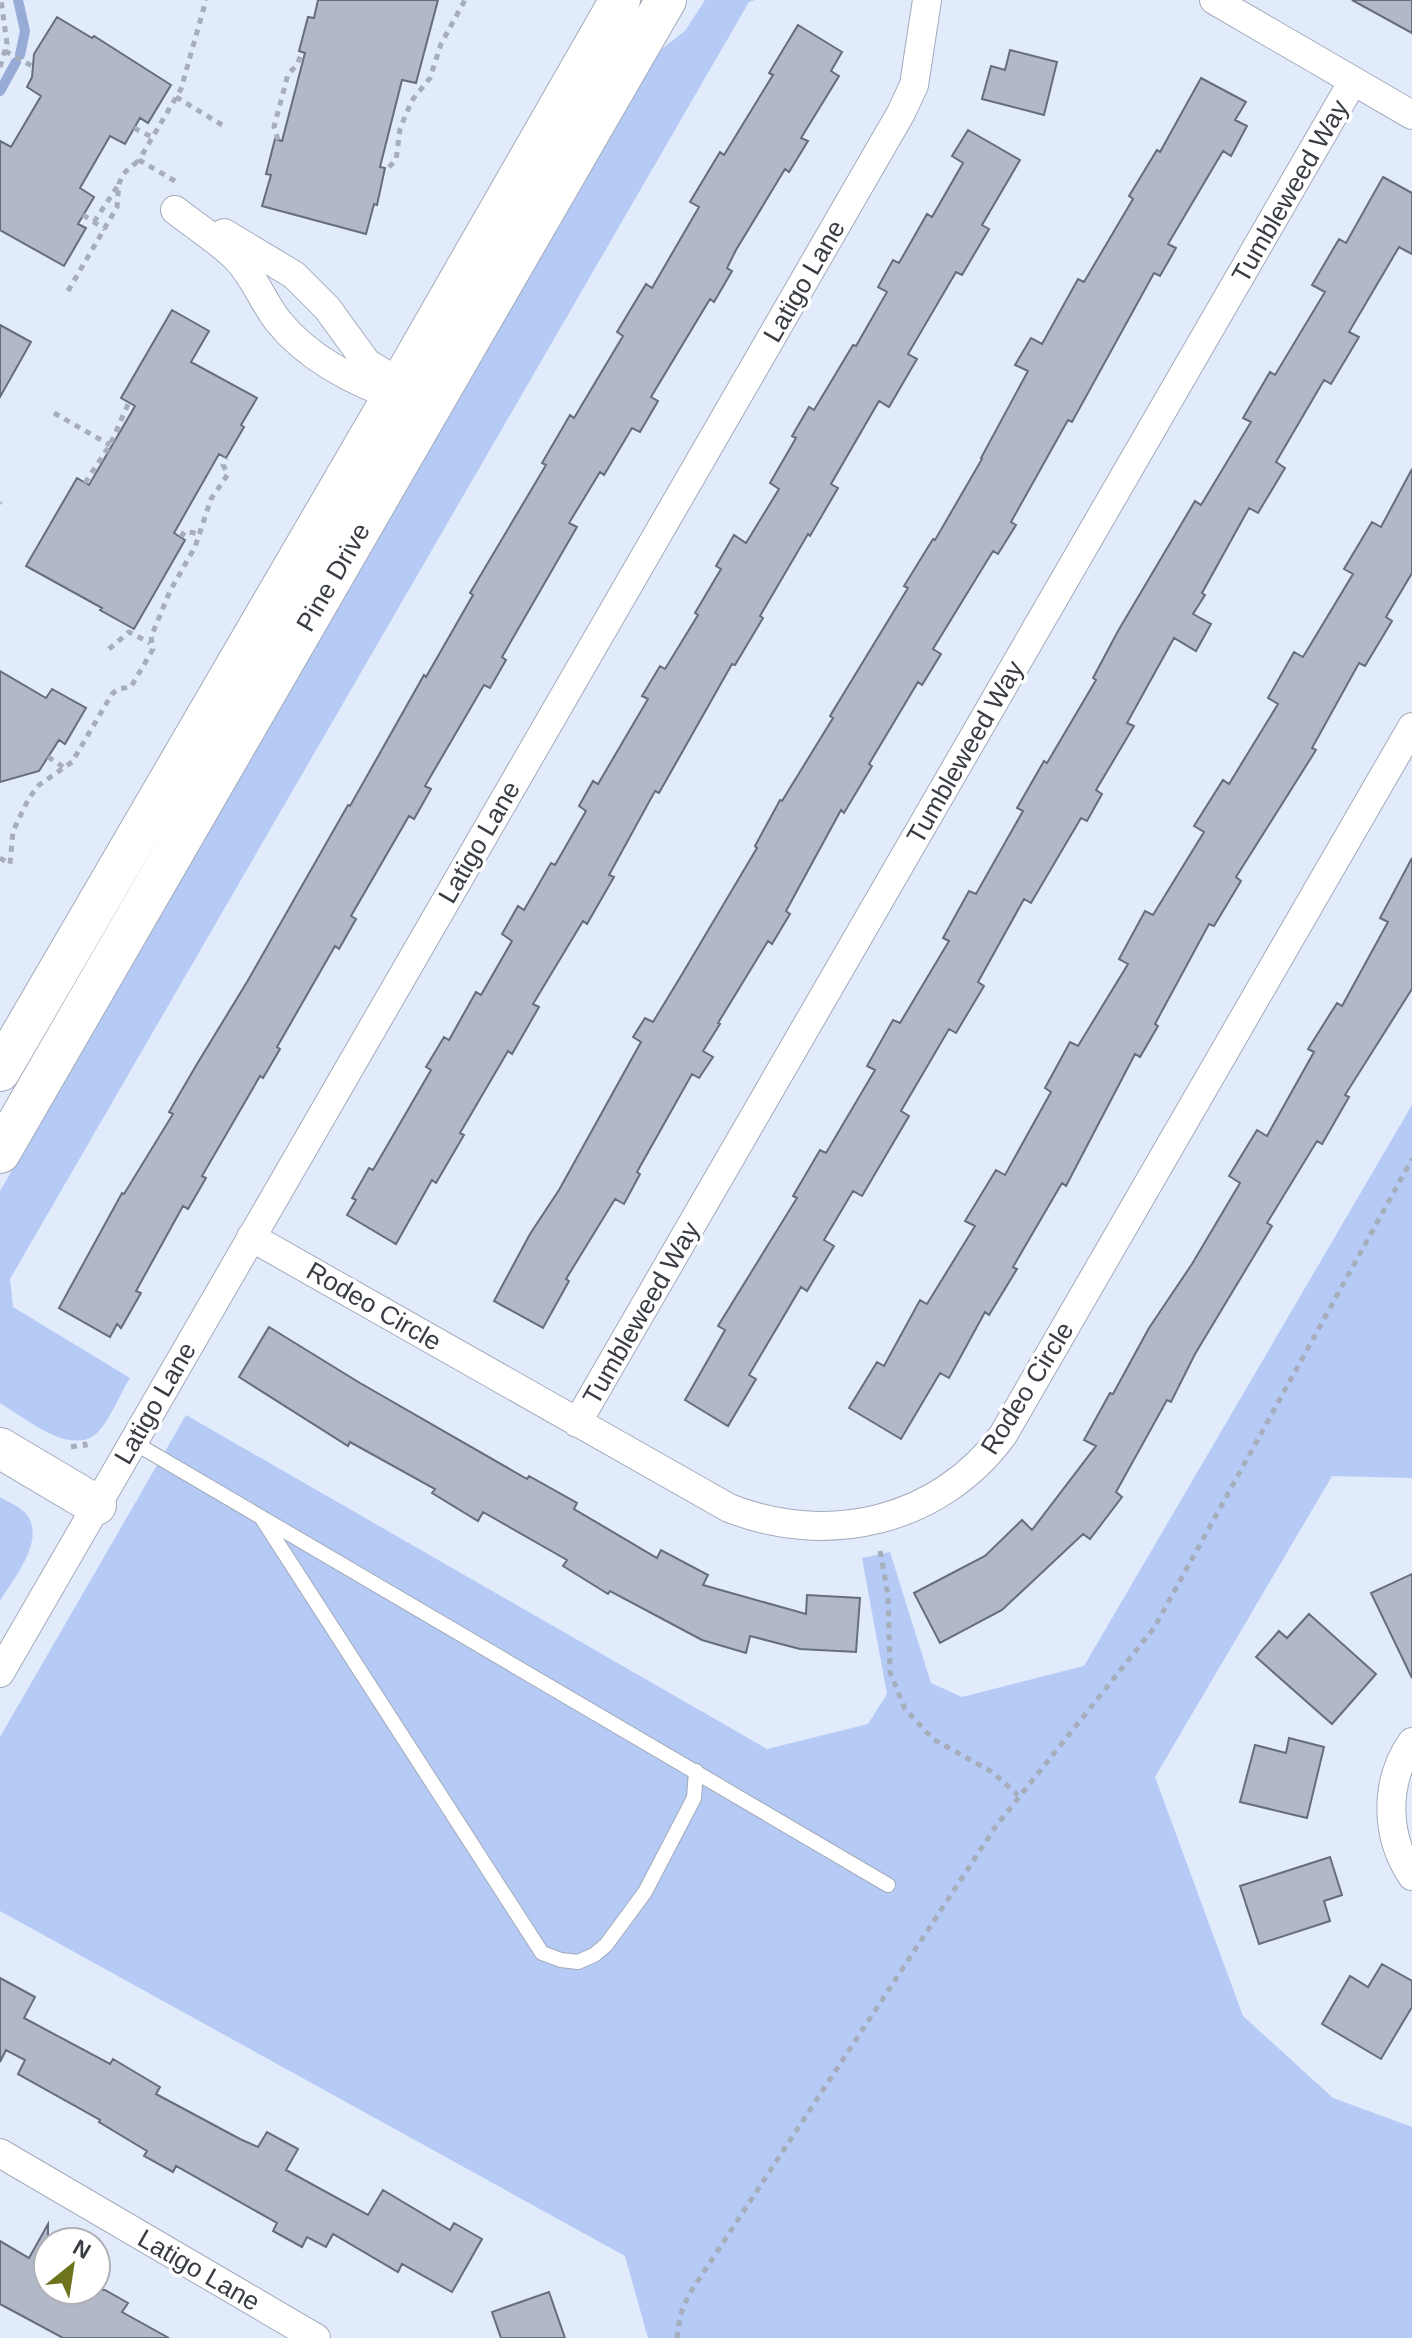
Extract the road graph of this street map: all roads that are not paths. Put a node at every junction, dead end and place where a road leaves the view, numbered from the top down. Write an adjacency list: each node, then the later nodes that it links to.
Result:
1 (620, 0): 7 (main road, Pine Drive)
2 (666, 0): 8 (main road, Pine Drive)
3 (927, 0): 12 (street, Latigo Lane)
4 (1214, 0): 5 (street)
5 (1353, 81): 6 (street); 13 (street, Tumbleweed Way)
6 (1412, 115)
7 (396, 389): 7 (street); 8 (street); 10 (main road, Pine Drive)
8 (431, 408): 11 (main road, Pine Drive)
9 (1412, 727): 13 (street, Rodeo Circle)
10 (0, 1071)
11 (0, 1153)
12 (251, 1237): 13 (street, Rodeo Circle); 14 (street, Latigo Lane)
13 (577, 1423)
14 (133, 1442): 16 (street, Latigo Lane); 17 (lane)
15 (0, 1448): 16 (main road)
16 (96, 1505): 18 (street, Latigo Lane)
17 (258, 1514): 20 (lane); 20 (lane)
18 (0, 1673)
19 (1412, 1742): 21 (street)
20 (696, 1771): 22 (lane)
21 (1412, 1876)
22 (888, 1885)
23 (0, 2153): 24 (street, Latigo Lane)
24 (316, 2338)

